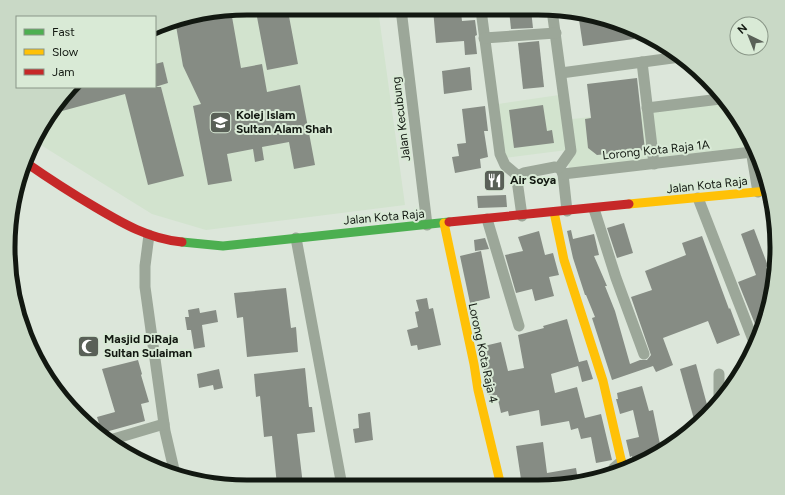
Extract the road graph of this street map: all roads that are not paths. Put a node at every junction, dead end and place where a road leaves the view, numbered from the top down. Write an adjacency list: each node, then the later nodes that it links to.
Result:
1 (402, 15): 25 (street, Jalan Kecubung)
2 (482, 15): 5 (street)
3 (553, 15): 4 (street)
4 (556, 33): 5 (street); 8 (street)
5 (484, 38): 16 (street)
6 (672, 58): 7 (street)
7 (642, 62): 8 (street); 10 (street)
8 (560, 73): 15 (street)
9 (717, 99): 10 (street)
10 (647, 108): 12 (street)
11 (749, 152): 12 (street, Lorong Kota Raja 1A)
12 (654, 164): 15 (street, Lorong Kota Raja 1A)
13 (30, 166): 26 (main road, Jalan Kota Raja)
14 (756, 169): 17 (street)
15 (561, 171): 16 (street, Lorong Kota Raja 1A); 20 (street)
16 (518, 176): 22 (street)
17 (762, 192): 18 (main road, Jalan Kota Raja)
18 (698, 198): 19 (main road, Jalan Kota Raja); 29 (street)
19 (594, 209): 20 (main road, Jalan Kota Raja); 30 (street)
20 (567, 211): 21 (main road, Jalan Kota Raja)
21 (554, 212): 22 (main road, Jalan Kota Raja); 35 (main road)
22 (522, 216): 23 (main road, Jalan Kota Raja)
23 (488, 219): 24 (main road, Jalan Kota Raja); 28 (street)
24 (444, 223): 25 (main road, Jalan Kota Raja); 38 (main road, Lorong Kota Raja 4)
25 (427, 225): 27 (main road, Jalan Kota Raja)
26 (149, 235): 27 (main road, Jalan Kota Raja); 33 (street)
27 (296, 238): 37 (street)
28 (519, 326)
29 (752, 336)
30 (644, 354)
31 (719, 374): 32 (street)
32 (720, 392)
33 (164, 424): 34 (street); 36 (street)
34 (115, 439)
35 (622, 464)
36 (174, 468)
37 (341, 480)
38 (500, 480)

